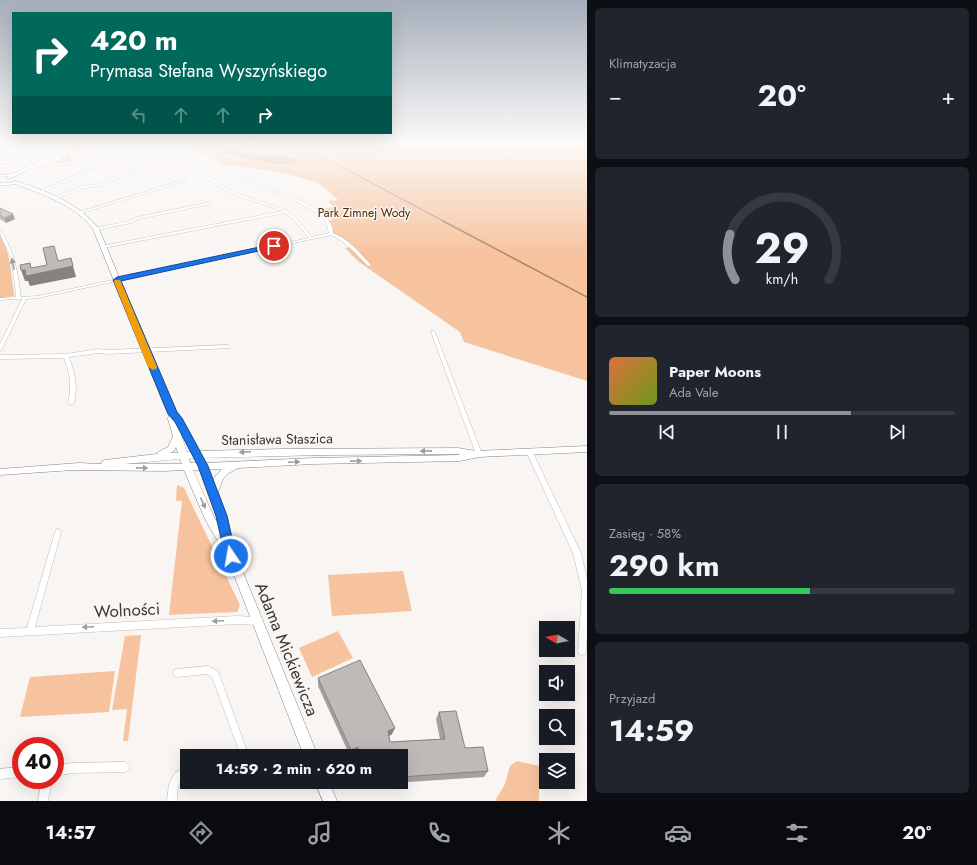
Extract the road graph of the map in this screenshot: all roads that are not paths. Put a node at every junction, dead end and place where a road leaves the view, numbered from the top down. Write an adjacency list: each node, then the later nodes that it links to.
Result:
1 (66, 180): 7 (street)
2 (111, 180): 8 (street)
3 (212, 180): 11 (street)
4 (246, 180): 14 (street)
5 (5, 181): 7 (street)
6 (184, 181): 10 (street)
7 (39, 192): 8 (street)
8 (54, 198): 10 (street)
9 (210, 203): 12 (street)
10 (81, 212): 12 (street, Adama Mickiewicza)
11 (285, 212): 15 (street); 16 (street)
12 (96, 230): 16 (street, Adama Mickiewicza)
13 (0, 231): 20 (street, one-way to 13)
14 (332, 234): 15 (street); 17 (street)
15 (310, 238): 18 (street)
16 (103, 247): 18 (street, Adama Mickiewicza)
17 (369, 265)
18 (117, 280): 20 (street); 24 (street, Adama Mickiewicza)
19 (0, 299): 20 (street)
20 (22, 299): 23 (street)
21 (433, 332): 33 (street)
22 (228, 347): 24 (street)
23 (0, 349)
24 (146, 350): 25 (street); 28 (street, Adama Mickiewicza)
25 (66, 356): 26 (street); 27 (street)
26 (0, 357)
27 (71, 403)
28 (172, 414): 29 (street, Adama Mickiewicza); 32 (street, Adama Mickiewicza)
29 (177, 437): 34 (street, Adama Mickiewicza); 35 (street)
30 (587, 449): 31 (street, Stanisława Staszica)
31 (529, 451): 33 (street, Stanisława Staszica); 47 (street)
32 (197, 454): 33 (street, Stanisława Staszica, one-way to 32); 34 (street, Stanisława Staszica); 37 (street, Adama Mickiewicza)
33 (479, 454): 36 (street, Stanisława Staszica, one-way to 33)
34 (182, 455): 35 (street, Stanisława Staszica); 39 (street, Adama Mickiewicza)
35 (154, 457): 38 (street, Stanisława Staszica)
36 (243, 464): 37 (street, Stanisława Staszica); 41 (street)
37 (203, 466): 39 (street, Stanisława Staszica); 41 (street, Adama Mickiewicza)
38 (75, 467): 39 (street, Stanisława Staszica, one-way to 39); 40 (street, Stanisława Staszica)
39 (187, 467): 43 (street, Adama Mickiewicza, one-way to 43)
40 (0, 472)
41 (213, 492): 43 (street, Adama Mickiewicza)
42 (58, 532): 45 (street)
43 (231, 556): 44 (street, Adama Mickiewicza)
44 (256, 620): 45 (street, Wolności, one-way to 45); 50 (street, Adama Mickiewicza)
45 (30, 630): 46 (street, Wolności)
46 (0, 632)
47 (582, 651)
48 (177, 673): 49 (street)
49 (242, 749)
50 (308, 749)
51 (125, 767): 52 (street)
52 (64, 769)
53 (12, 773): 54 (street)
54 (0, 774)
55 (180, 775): 59 (street)
56 (45, 789): 58 (street)
57 (325, 789): 60 (street)
58 (43, 801)
59 (172, 801)
60 (330, 801)

